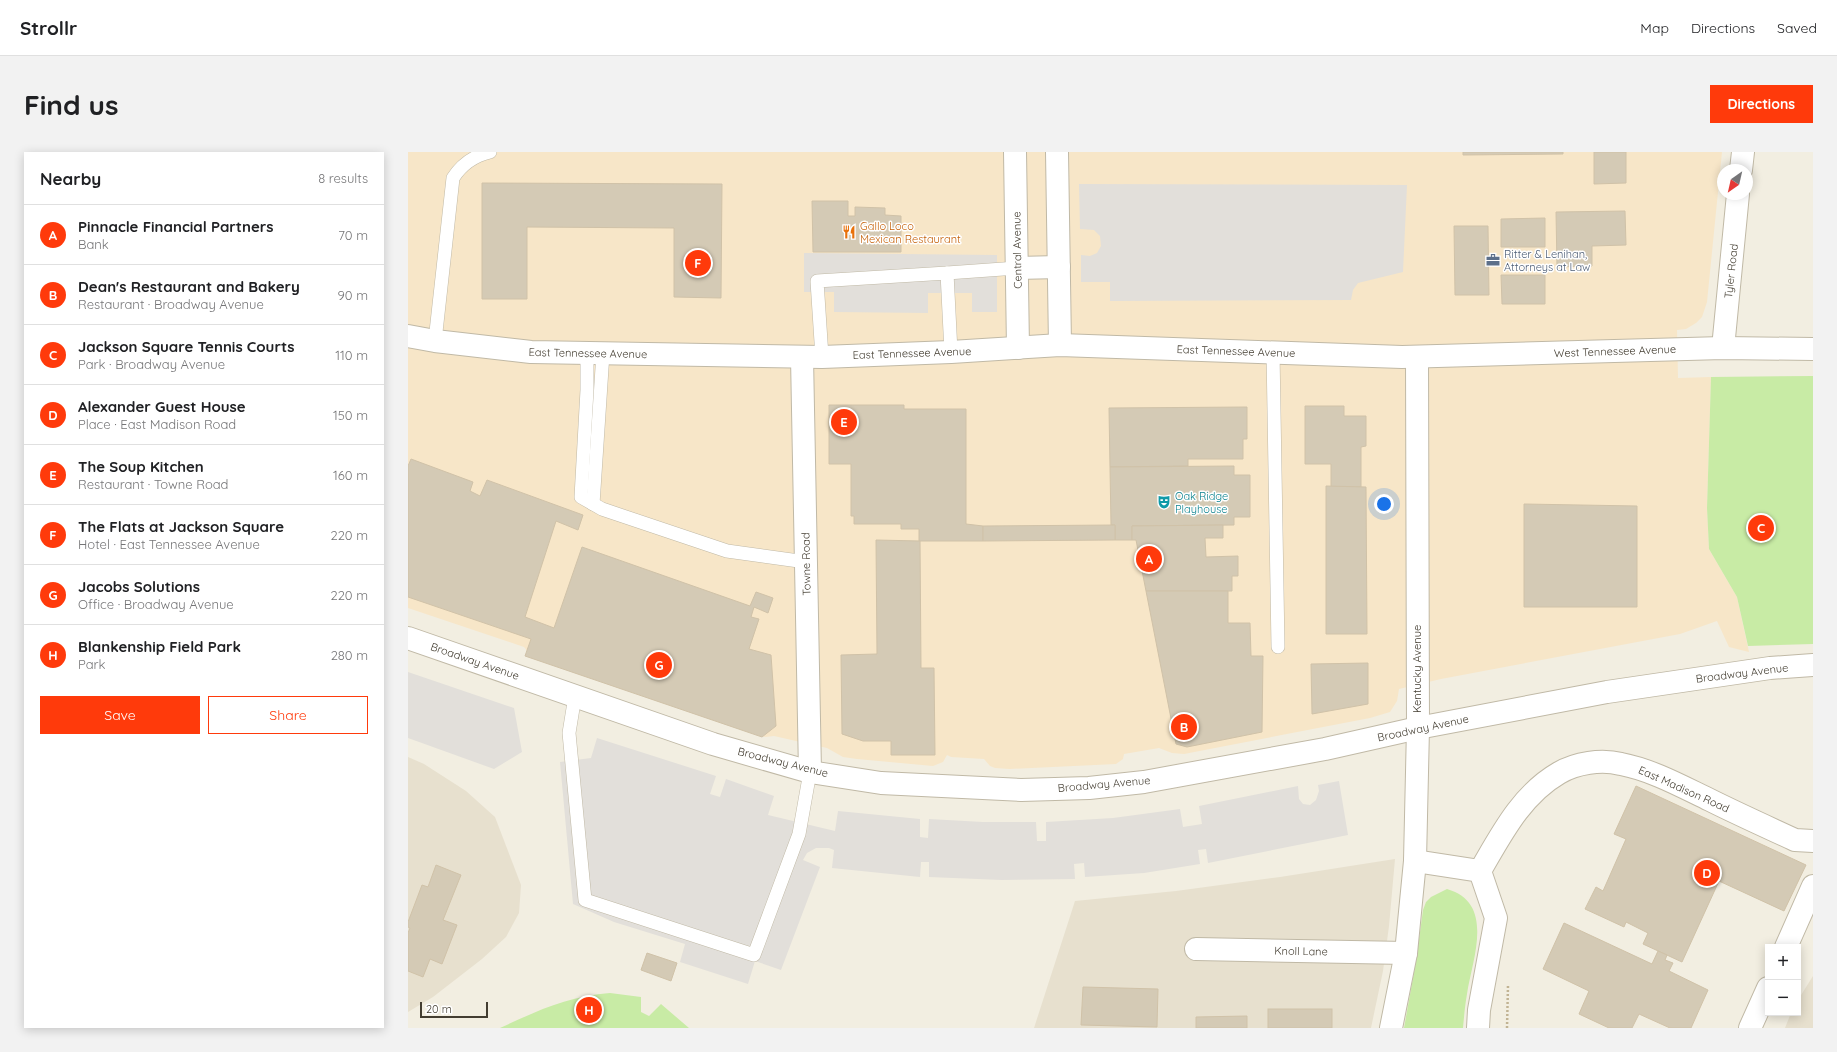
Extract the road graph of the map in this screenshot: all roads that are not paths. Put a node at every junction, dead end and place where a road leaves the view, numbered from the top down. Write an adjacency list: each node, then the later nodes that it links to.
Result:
1 (490, 152): 11 (lane)
2 (1015, 152): 8 (street, Central Avenue)
3 (1057, 152): 7 (street)
4 (1743, 152): 5 (street)
5 (1742, 164)
6 (1737, 200): 14 (street, Tyler Road)
7 (1059, 267): 8 (street); 12 (street)
8 (1017, 268): 9 (lane); 13 (street, Central Avenue)
9 (947, 273): 16 (lane); 19 (lane)
10 (408, 336): 11 (street, East Tennessee Avenue)
11 (435, 341): 18 (street, East Tennessee Avenue)
12 (1060, 345): 13 (street, East Tennessee Avenue); 17 (street, East Tennessee Avenue)
13 (1018, 348): 16 (street, East Tennessee Avenue)
14 (1723, 348): 15 (street, West Tennessee Avenue); 20 (street, West Tennessee Avenue)
15 (1813, 349)
16 (951, 352): 19 (street, East Tennessee Avenue)
17 (1273, 352): 20 (street, East Tennessee Avenue); 23 (lane)
18 (595, 353): 19 (street, East Tennessee Avenue); 21 (lane)
19 (812, 357): 21 (street, Towne Road)
20 (1417, 357): 26 (street, Kentucky Avenue)
21 (806, 562): 27 (street, Towne Road)
22 (408, 638): 25 (street, Broadway Avenue)
23 (1278, 647)
24 (1813, 665): 26 (street, Broadway Avenue)
25 (575, 696): 27 (street, Broadway Avenue); 27 (lane)
26 (1418, 728): 27 (street, Broadway Avenue); 29 (street, Kentucky Avenue)
27 (810, 772)
28 (1813, 841): 30 (street, East Madison Road)
29 (1416, 861): 30 (street); 34 (street, Kentucky Avenue)
30 (1480, 871): 37 (street)
31 (1813, 886): 32 (street)
32 (1787, 944)
33 (1196, 949): 34 (street, Knoll Lane)
34 (1406, 953): 36 (street, Kentucky Avenue)
35 (1765, 995): 38 (street)
36 (1391, 1028)
37 (1478, 1028)
38 (1750, 1028)

